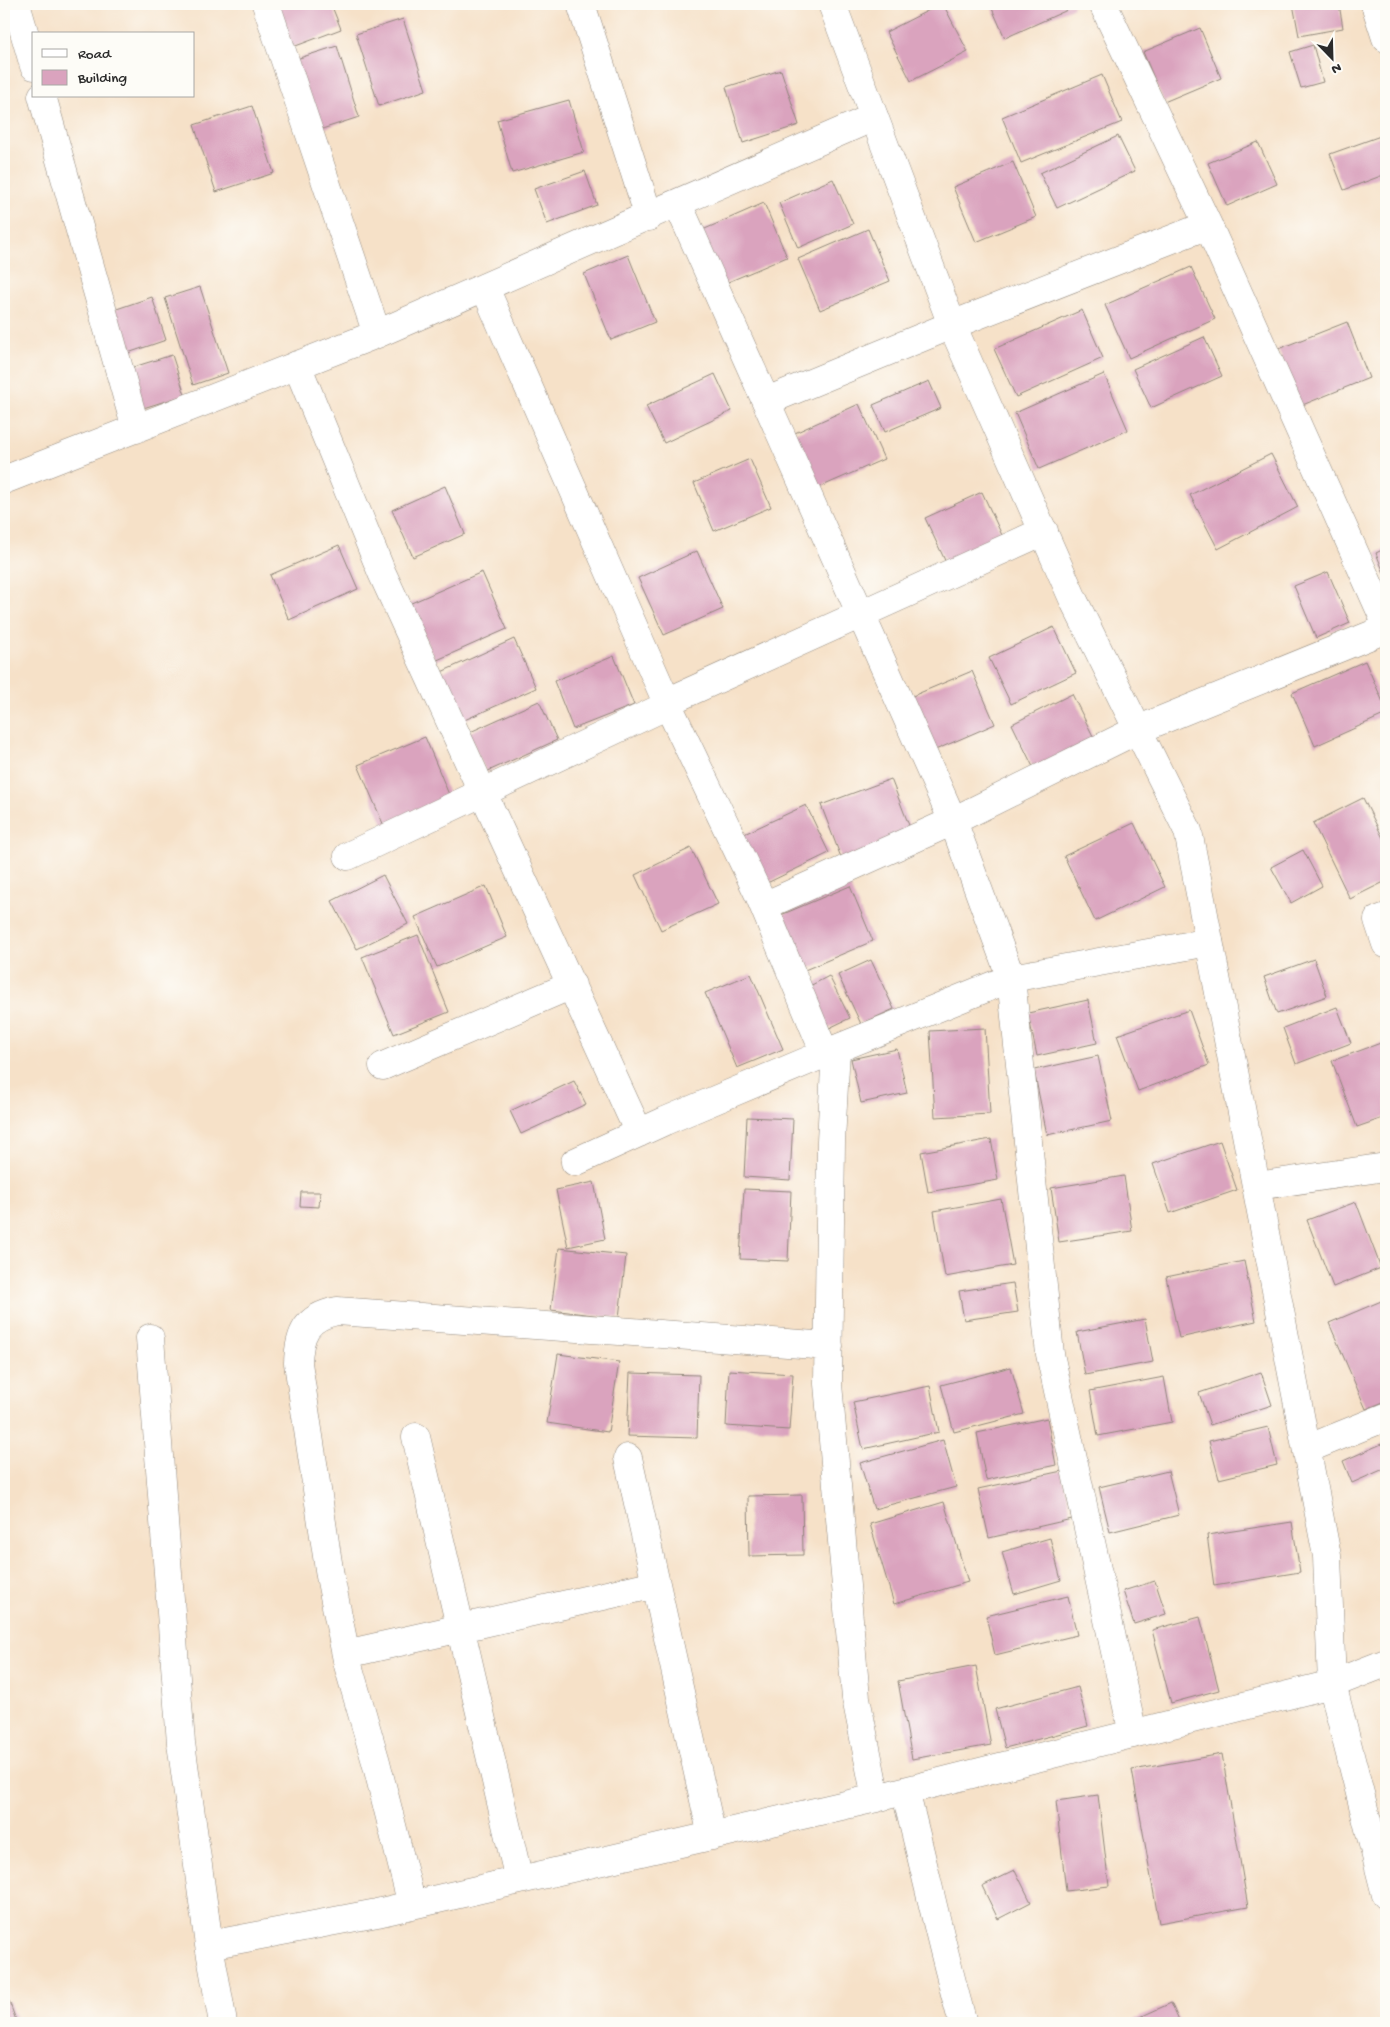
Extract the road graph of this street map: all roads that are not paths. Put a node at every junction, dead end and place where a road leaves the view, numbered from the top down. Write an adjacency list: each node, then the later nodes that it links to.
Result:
1 (16, 4): 8 (street)
2 (266, 4): 16 (street)
3 (581, 4): 12 (street)
4 (832, 4): 10 (street)
5 (1103, 4): 13 (street)
6 (1375, 4): 7 (street)
7 (1386, 38)
8 (32, 59)
9 (43, 98): 19 (street)
10 (874, 117): 11 (street); 15 (street)
11 (678, 204): 12 (street); 18 (street)
12 (649, 217): 14 (street)
13 (1208, 226): 15 (street); 23 (street)
14 (485, 288): 16 (street); 25 (street)
15 (952, 325): 18 (street); 21 (street)
16 (377, 334): 17 (street)
17 (297, 365): 19 (street); 27 (street)
18 (767, 401): 22 (street)
19 (136, 429): 20 (street)
20 (4, 480)
21 (1044, 532): 22 (street); 26 (street)
22 (862, 613): 25 (street); 28 (street)
23 (1386, 623)
24 (1386, 629): 26 (street)
25 (668, 704): 27 (street); 30 (street)
26 (1137, 730): 28 (street); 32 (street)
27 (483, 791): 29 (street); 35 (street)
28 (953, 821): 30 (street); 34 (street)
29 (348, 856)
30 (764, 906): 36 (street)
31 (1386, 917): 33 (street)
32 (1209, 942): 34 (street); 41 (street)
33 (1386, 944)
34 (1011, 978): 36 (street); 53 (street)
35 (572, 985): 37 (street); 38 (street)
36 (830, 1052): 38 (street); 43 (street)
37 (383, 1066)
38 (639, 1133): 39 (street)
39 (575, 1162)
40 (1386, 1167): 41 (street)
41 (1257, 1186): 46 (street)
42 (150, 1338): 60 (street)
43 (829, 1346): 50 (street); 55 (street)
44 (1386, 1417): 46 (street)
45 (416, 1437): 49 (street)
46 (1307, 1449): 52 (street)
47 (628, 1458): 48 (street)
48 (656, 1584): 49 (street); 56 (street)
49 (460, 1629): 50 (street); 57 (street)
50 (346, 1654): 59 (street)
51 (1386, 1663): 52 (street)
52 (1332, 1684): 53 (street); 58 (street)
53 (1133, 1734): 54 (street)
54 (905, 1791): 55 (street); 62 (street)
55 (876, 1798): 56 (street)
56 (712, 1836): 57 (street)
57 (519, 1880): 59 (street)
58 (1386, 1895)
59 (412, 1905): 60 (street)
60 (209, 1945): 61 (street)
61 (223, 2023)
62 (963, 2023)

